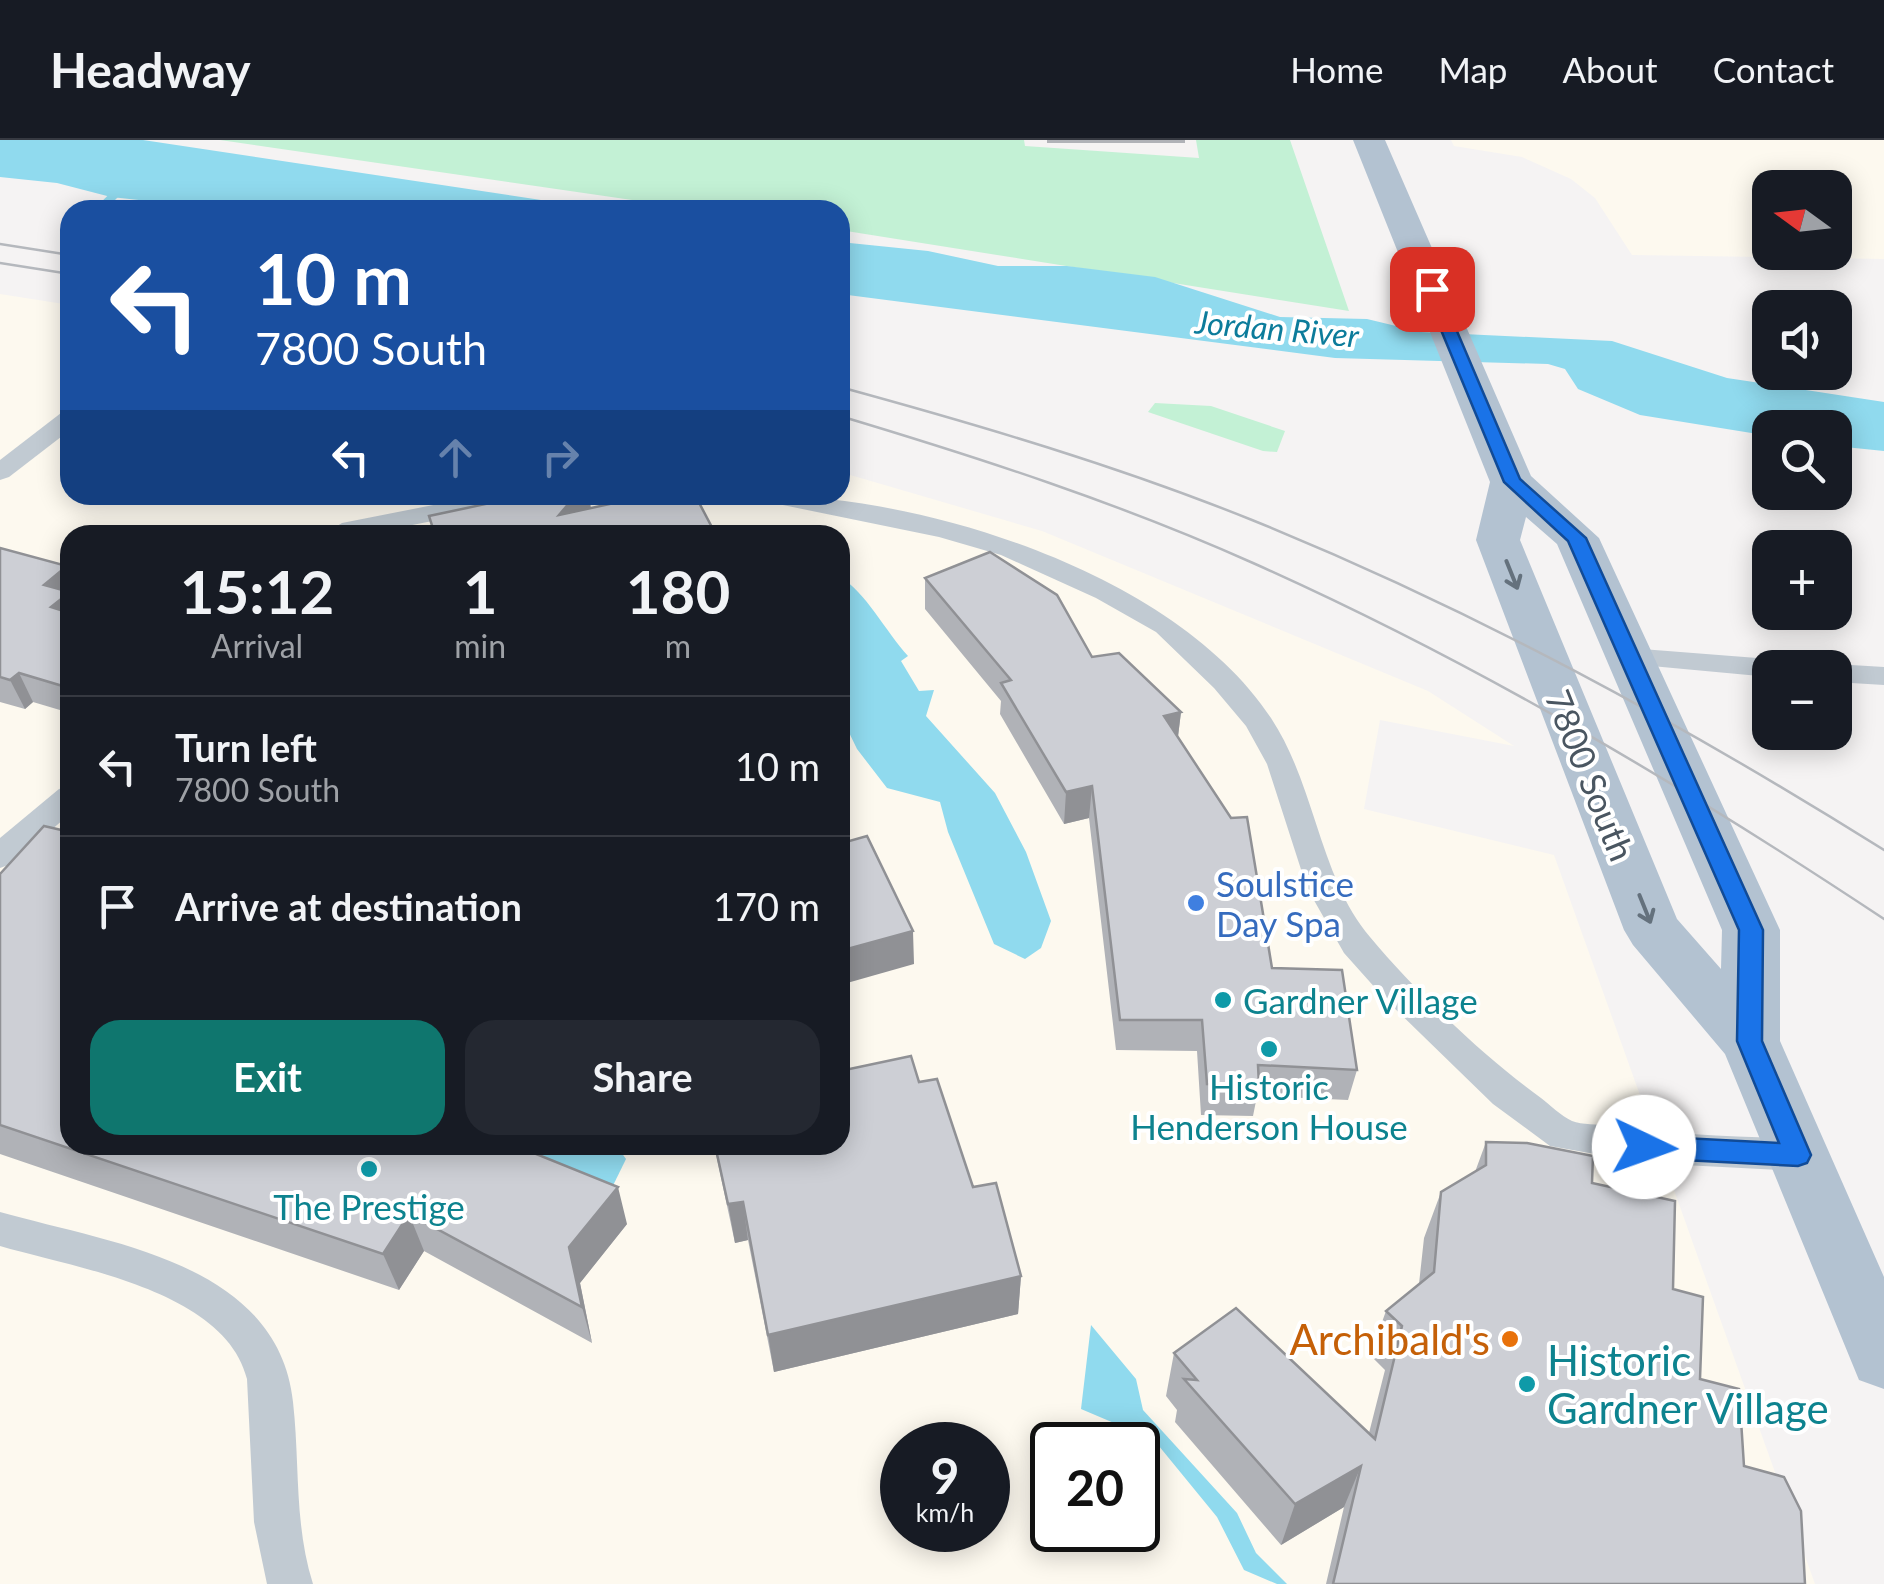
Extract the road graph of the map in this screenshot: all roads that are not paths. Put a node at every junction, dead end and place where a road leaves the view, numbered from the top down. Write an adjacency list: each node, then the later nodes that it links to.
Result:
1 (1370, 140): 4 (main road, 7800 South)
2 (60, 426): 3 (lane)
3 (0, 472)
4 (1512, 482): 8 (main road, 7800 South); 14 (main road, 7800 South, one-way to 14)
5 (474, 505): 7 (lane)
6 (822, 505): 15 (lane)
7 (376, 525)
8 (1629, 657): 9 (lane); 14 (main road, 7800 South)
9 (1752, 667)
10 (1852, 674): 11 (lane)
11 (1884, 676)
12 (60, 805): 13 (lane)
13 (0, 856)
14 (1750, 1041): 15 (main road, 7800 South)
15 (1798, 1155): 17 (main road, 7800 South)
16 (0, 1229): 18 (lane)
17 (1884, 1357)
18 (290, 1584)

